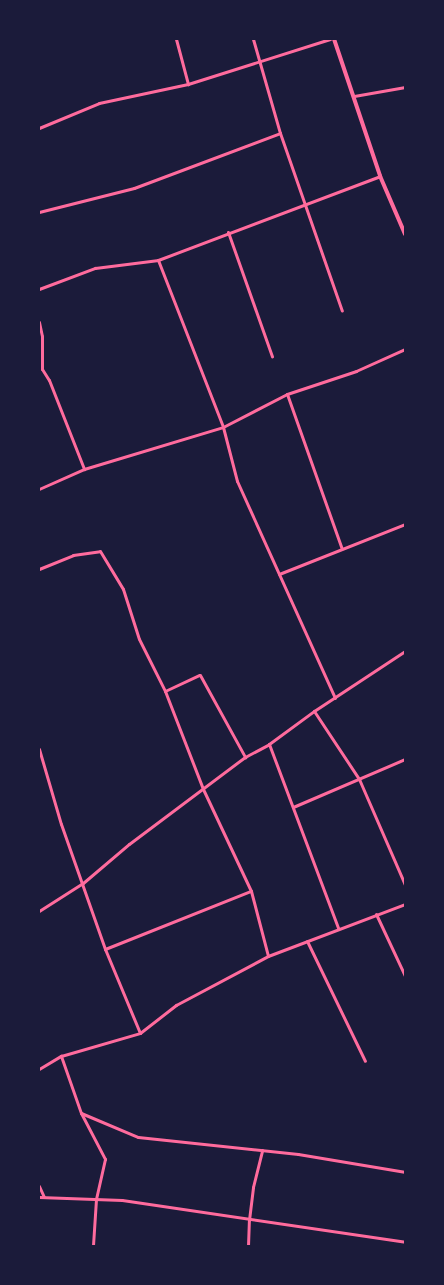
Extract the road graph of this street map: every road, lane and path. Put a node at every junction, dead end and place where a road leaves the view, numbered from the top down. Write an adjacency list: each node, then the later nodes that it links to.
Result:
1 (176, 39): 6 (street)
2 (253, 39): 5 (street)
3 (330, 39): 5 (street)
4 (334, 39): 8 (street)
5 (261, 62): 6 (street); 10 (street)
6 (188, 84): 9 (street)
7 (405, 87): 8 (street)
8 (354, 96): 11 (street)
9 (39, 128)
10 (280, 132): 12 (street); 13 (street)
11 (380, 176): 12 (street); 15 (street)
12 (304, 205): 14 (street); 18 (street)
13 (39, 212)
14 (228, 232): 16 (street); 21 (street)
15 (405, 234)
16 (158, 260): 17 (street); 23 (street)
17 (39, 289)
18 (342, 311)
19 (39, 322): 24 (street)
20 (405, 349): 22 (street)
21 (272, 356)
22 (286, 394): 23 (street); 27 (street)
23 (223, 427): 24 (street); 29 (street)
24 (84, 469): 25 (street)
25 (39, 489)
26 (405, 524): 27 (street)
27 (342, 549): 29 (street)
28 (39, 569): 31 (street)
29 (279, 574): 32 (street)
30 (405, 651): 32 (street)
31 (165, 691): 36 (street); 39 (street)
32 (335, 698): 33 (street)
33 (314, 711): 34 (street); 38 (street)
34 (269, 744): 36 (street); 40 (street)
35 (39, 749): 41 (street)
36 (245, 757): 39 (street)
37 (405, 759): 38 (street)
38 (359, 779): 40 (street); 42 (street)
39 (203, 789): 41 (street); 43 (street)
40 (293, 807): 47 (street)
41 (83, 883): 45 (street); 49 (street)
42 (405, 885)
43 (251, 891): 49 (street); 50 (street)
44 (405, 904): 46 (street)
45 (39, 910)
46 (376, 914): 47 (street); 51 (street)
47 (338, 928): 48 (street)
48 (307, 941): 50 (street); 54 (street)
49 (105, 949): 52 (street)
50 (268, 956): 52 (street)
51 (405, 976)
52 (140, 1033): 53 (street)
53 (61, 1056): 55 (street); 56 (street)
54 (366, 1061)
55 (39, 1069)
56 (81, 1113): 57 (street); 62 (street)
57 (262, 1150): 58 (street); 63 (street)
58 (405, 1172)
59 (39, 1186): 61 (street)
60 (39, 1197): 61 (street)
61 (44, 1198): 62 (street)
62 (96, 1199): 63 (street); 65 (street)
63 (248, 1220): 64 (street); 66 (street)
64 (405, 1242)
65 (93, 1246)
66 (248, 1246)

